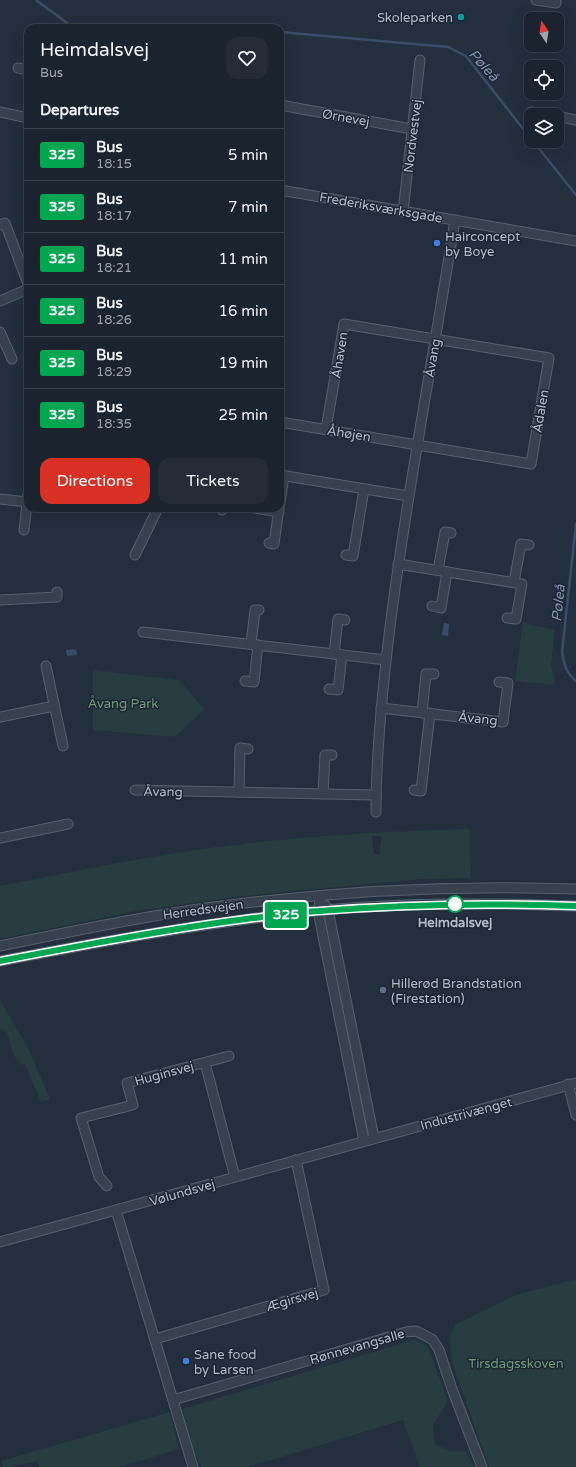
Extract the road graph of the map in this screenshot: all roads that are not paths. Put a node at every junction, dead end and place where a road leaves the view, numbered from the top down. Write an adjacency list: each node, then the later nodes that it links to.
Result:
1 (536, 0): 2 (street)
2 (556, 0)
3 (420, 60): 11 (street, Nordvestvej)
4 (18, 68): 5 (street)
5 (24, 69)
6 (284, 106): 11 (street, Ørnevej)
7 (0, 112): 8 (street)
8 (24, 117)
9 (564, 117): 10 (street)
10 (576, 120)
11 (412, 129): 13 (street, Nordvestvej)
12 (284, 191): 13 (street, Frederiksværksgade)
13 (403, 212): 14 (street, Frederiksværksgade)
14 (455, 220): 16 (street, Frederiksværksgade); 21 (street, Åvang)
15 (0, 225): 17 (street)
16 (576, 241)
17 (24, 273)
18 (24, 291): 19 (street)
19 (0, 300)
20 (0, 332): 22 (street)
21 (435, 339): 24 (street, Åhaven); 25 (street, Åvang); 25 (street, Ådalen)
22 (12, 359)
23 (284, 423): 24 (street, Åhøjen)
24 (326, 429): 25 (street, Åhøjen)
25 (417, 444): 28 (street, Åvang)
26 (284, 476): 27 (street)
27 (364, 489): 28 (street); 39 (street)
28 (408, 496): 40 (street, Åvang)
29 (24, 498): 30 (street)
30 (0, 499)
31 (26, 512): 34 (street)
32 (156, 512): 38 (street)
33 (278, 512): 36 (street)
34 (24, 530)
35 (451, 533): 41 (street)
36 (268, 543)
37 (529, 546): 42 (street)
38 (135, 555)
39 (346, 555)
40 (398, 564): 41 (street); 52 (street, Åvang)
41 (443, 571): 42 (street); 45 (street)
42 (514, 582): 47 (street)
43 (57, 592): 44 (street)
44 (0, 600)
45 (432, 606)
46 (260, 610): 50 (street)
47 (507, 618)
48 (345, 620): 51 (street)
49 (144, 632): 50 (street)
50 (254, 645): 51 (street); 55 (street)
51 (338, 655): 52 (street); 57 (street)
52 (386, 660): 59 (street, Åvang)
53 (46, 666): 58 (street)
54 (434, 674): 60 (street)
55 (245, 681)
56 (499, 682): 60 (street, Åvang)
57 (329, 689)
58 (54, 706): 61 (street); 62 (street)
59 (382, 708): 60 (street, Åvang); 69 (street, Åvang)
60 (426, 713): 66 (street)
61 (0, 717)
62 (63, 746)
63 (248, 749): 67 (street)
64 (332, 755): 68 (street)
65 (135, 790): 67 (street, Åvang)
66 (414, 790)
67 (239, 792): 68 (street, Åvang)
68 (323, 794): 69 (street, Åvang)
69 (376, 795): 70 (street, Åvang)
70 (376, 812)
71 (68, 824): 72 (street)
72 (0, 838)
73 (576, 889): 74 (street, Herredsvejen)
74 (321, 896): 76 (street); 77 (street); 78 (street, Herredsvejen)
75 (576, 906): 76 (street, Herredsvejen)
76 (328, 910): 77 (street, Herredsvejen); 84 (street)
77 (318, 911): 79 (street, Herredsvejen); 85 (street)
78 (0, 946)
79 (0, 962)
80 (229, 1056): 81 (street, Huginsvej)
81 (204, 1063): 87 (street, Huginsvej); 88 (street, Huginsvej)
82 (572, 1083): 83 (street, Industrivænget); 84 (street, Industrivænget)
83 (576, 1115)
84 (374, 1138): 85 (street, Industrivænget)
85 (364, 1141): 86 (street, Vølundsvej)
86 (296, 1160): 87 (street, Vølundsvej); 91 (street, Ægirsvej)
87 (235, 1177): 89 (street, Vølundsvej)
88 (107, 1186)
89 (116, 1210): 90 (street, Vølundsvej); 91 (street)
90 (0, 1242)
91 (155, 1339): 92 (street)
92 (173, 1400): 93 (street); 94 (street, Rønnevangsalle)
93 (193, 1467)
94 (482, 1467)

